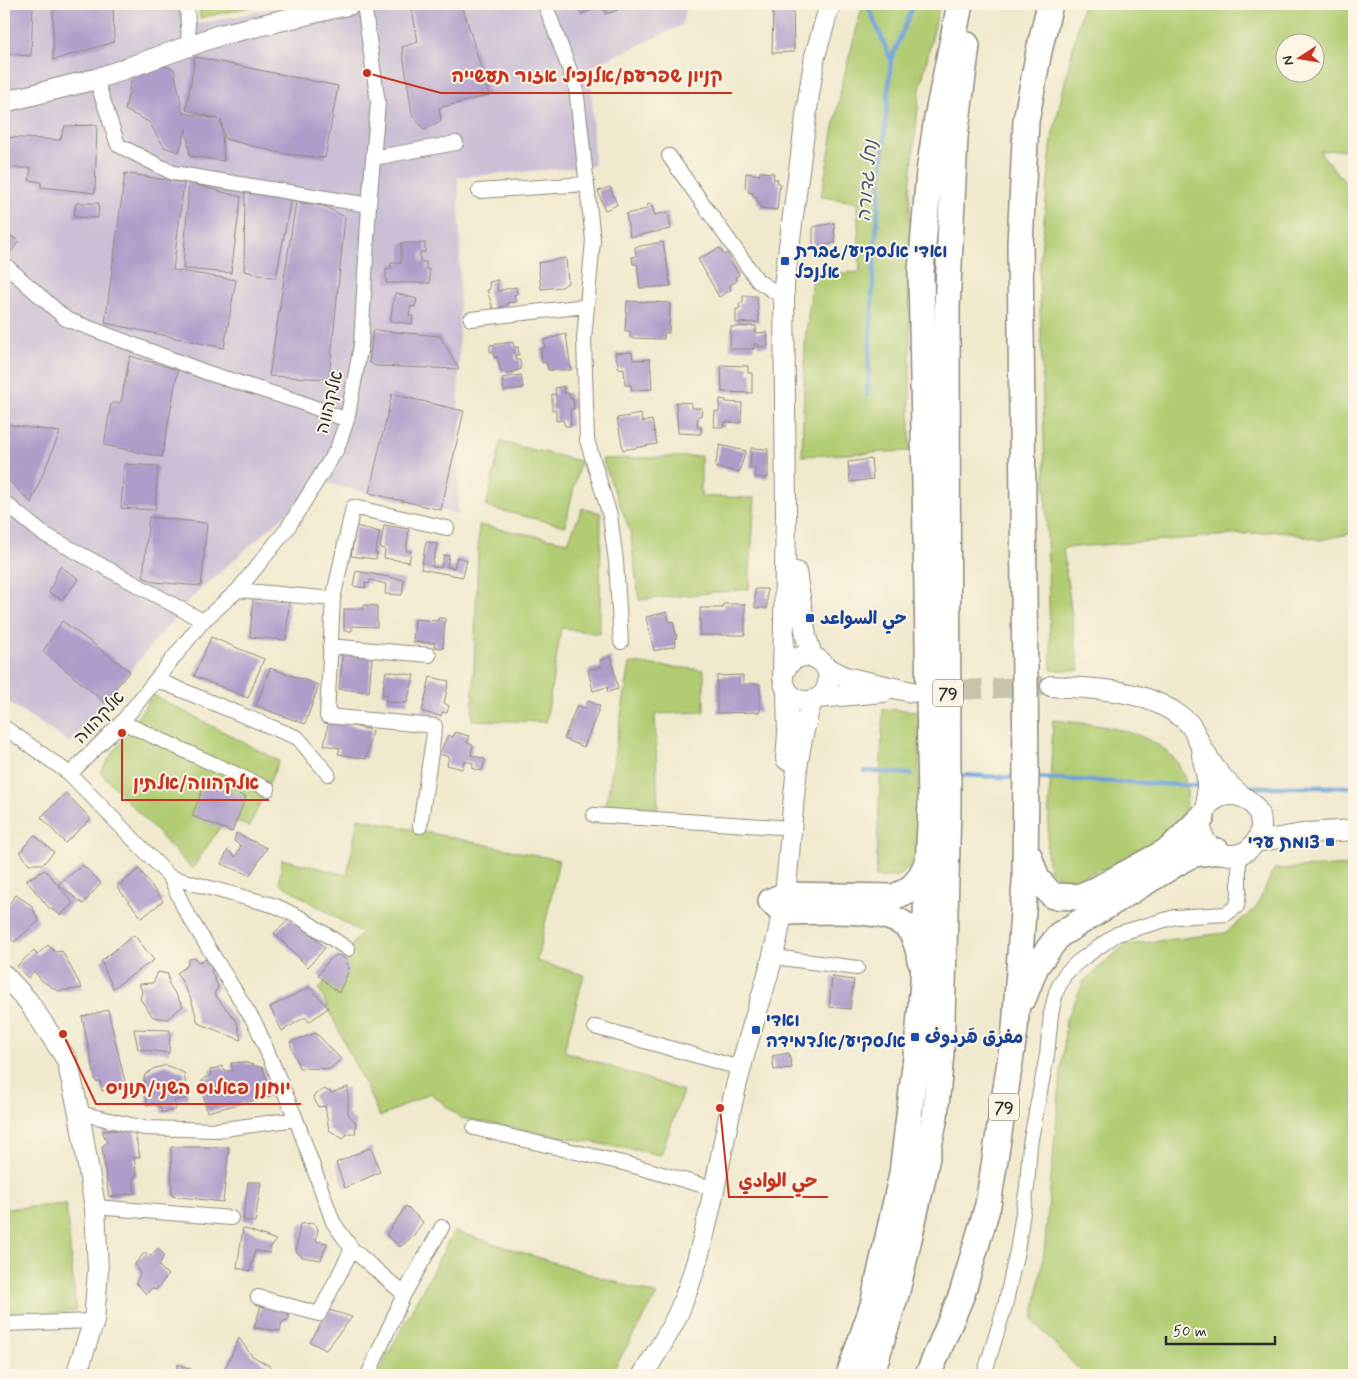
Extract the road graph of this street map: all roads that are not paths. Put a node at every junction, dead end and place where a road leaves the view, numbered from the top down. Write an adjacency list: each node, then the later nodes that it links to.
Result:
1 (187, 4): 9 (street)
2 (364, 4): 14 (street, אלקהווה)
3 (545, 4): 15 (street)
4 (830, 4): 19 (street)
5 (960, 4): 54 (highway)
6 (976, 4): 82 (highway, 79)
7 (1050, 4): 51 (highway, 79)
8 (343, 5): 9 (street)
9 (188, 46): 10 (street)
10 (96, 78): 11 (street); 17 (street)
11 (4, 102)
12 (456, 143): 14 (street)
13 (669, 156): 19 (street)
14 (374, 158): 17 (street, אלקהווה)
15 (587, 184): 16 (street); 20 (street)
16 (479, 191)
17 (369, 205): 22 (street, אלקהווה)
18 (4, 264): 22 (street)
19 (783, 297): 24 (street)
20 (587, 306): 21 (street); 29 (street)
21 (471, 319)
22 (347, 420): 26 (street, אלקהווה)
23 (4, 502): 28 (street)
24 (786, 515): 32 (street); 33 (street)
25 (447, 528): 27 (street)
26 (238, 590): 27 (street); 28 (street, אלקהווה)
27 (332, 598): 30 (street)
28 (203, 621): 34 (street, אלקהווה)
29 (621, 642)
30 (330, 646): 31 (street); 47 (street)
31 (429, 655)
32 (819, 662): 33 (street); 37 (street); 37 (street)
33 (785, 670): 36 (street)
34 (157, 680): 38 (street, אלקהווה); 42 (street)
35 (1051, 686): 40 (street)
36 (787, 692): 37 (street); 48 (street)
37 (815, 700): 56 (street)
38 (122, 722): 41 (street, אלקהווה); 43 (street)
39 (4, 726): 41 (street)
40 (1199, 744): 44 (street); 45 (street)
41 (70, 774): 55 (street)
42 (328, 774)
43 (268, 789)
44 (1252, 805): 45 (street); 50 (street); 52 (street)
45 (1205, 812): 51 (highway); 53 (street)
46 (594, 815): 48 (street)
47 (420, 826)
48 (779, 827): 56 (street)
49 (1354, 830): 50 (street)
50 (1308, 833): 52 (street)
51 (1025, 835): 64 (highway, 79)
52 (1256, 842): 53 (street)
53 (1228, 853): 64 (highway); 84 (street)
54 (928, 860): 56 (highway); 61 (highway)
55 (170, 877): 57 (street); 67 (street)
56 (779, 903): 58 (street); 61 (highway); 62 (street)
57 (348, 949)
58 (774, 957): 59 (street); 62 (street)
59 (857, 968)
60 (4, 975): 66 (street)
61 (923, 982): 81 (highway)
62 (758, 1010): 65 (street)
63 (595, 1027): 65 (street)
64 (1015, 1029): 83 (highway, 79)
65 (740, 1068): 69 (street)
66 (79, 1113): 67 (street); 70 (street)
67 (296, 1119): 73 (street)
68 (474, 1128): 69 (street)
69 (714, 1189): 80 (street)
70 (95, 1207): 71 (street); 76 (street)
71 (231, 1218)
72 (442, 1227): 74 (street)
73 (352, 1249): 74 (street); 75 (street)
74 (404, 1294): 79 (street)
75 (258, 1297)
76 (94, 1321): 77 (street); 78 (street)
77 (4, 1324)
78 (76, 1375)
79 (368, 1375)
80 (643, 1375)
81 (849, 1375)
82 (871, 1375)
83 (928, 1375)
84 (984, 1375)

